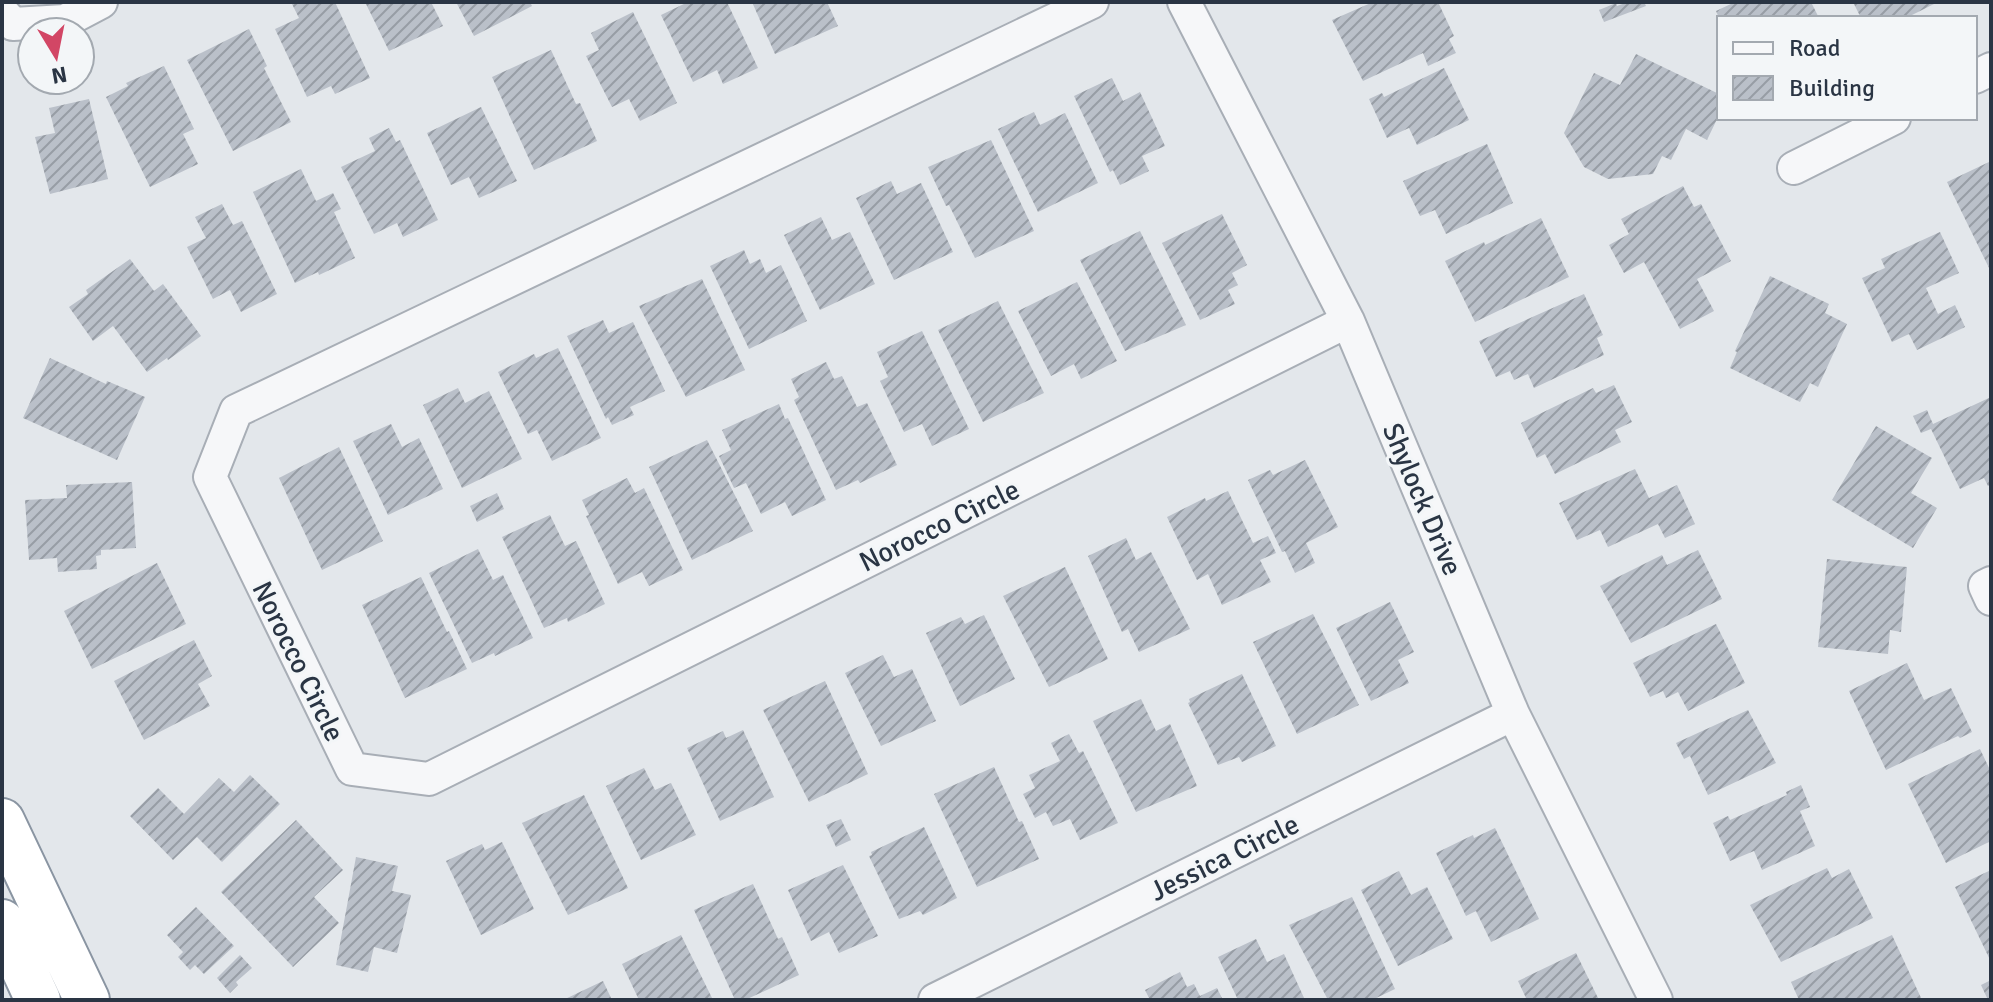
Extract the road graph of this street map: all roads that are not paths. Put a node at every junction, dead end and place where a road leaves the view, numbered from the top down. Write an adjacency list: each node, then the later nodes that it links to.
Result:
1 (101, 2): 4 (street)
2 (1092, 2): 7 (street, Norocco Circle)
3 (1184, 2): 7 (street, Shylock Drive)
4 (2, 12)
5 (1890, 120): 6 (street)
6 (1794, 168)
7 (1348, 321): 10 (street, Shylock Drive)
8 (1991, 583): 9 (street)
9 (1991, 599)
10 (1513, 714): 15 (street, Jessica Circle); 16 (street, Shylock Drive)
11 (2, 821): 14 (highway)
12 (2, 922): 13 (highway)
13 (38, 1000)
14 (87, 1000)
15 (935, 1000)
16 (1656, 1000)

